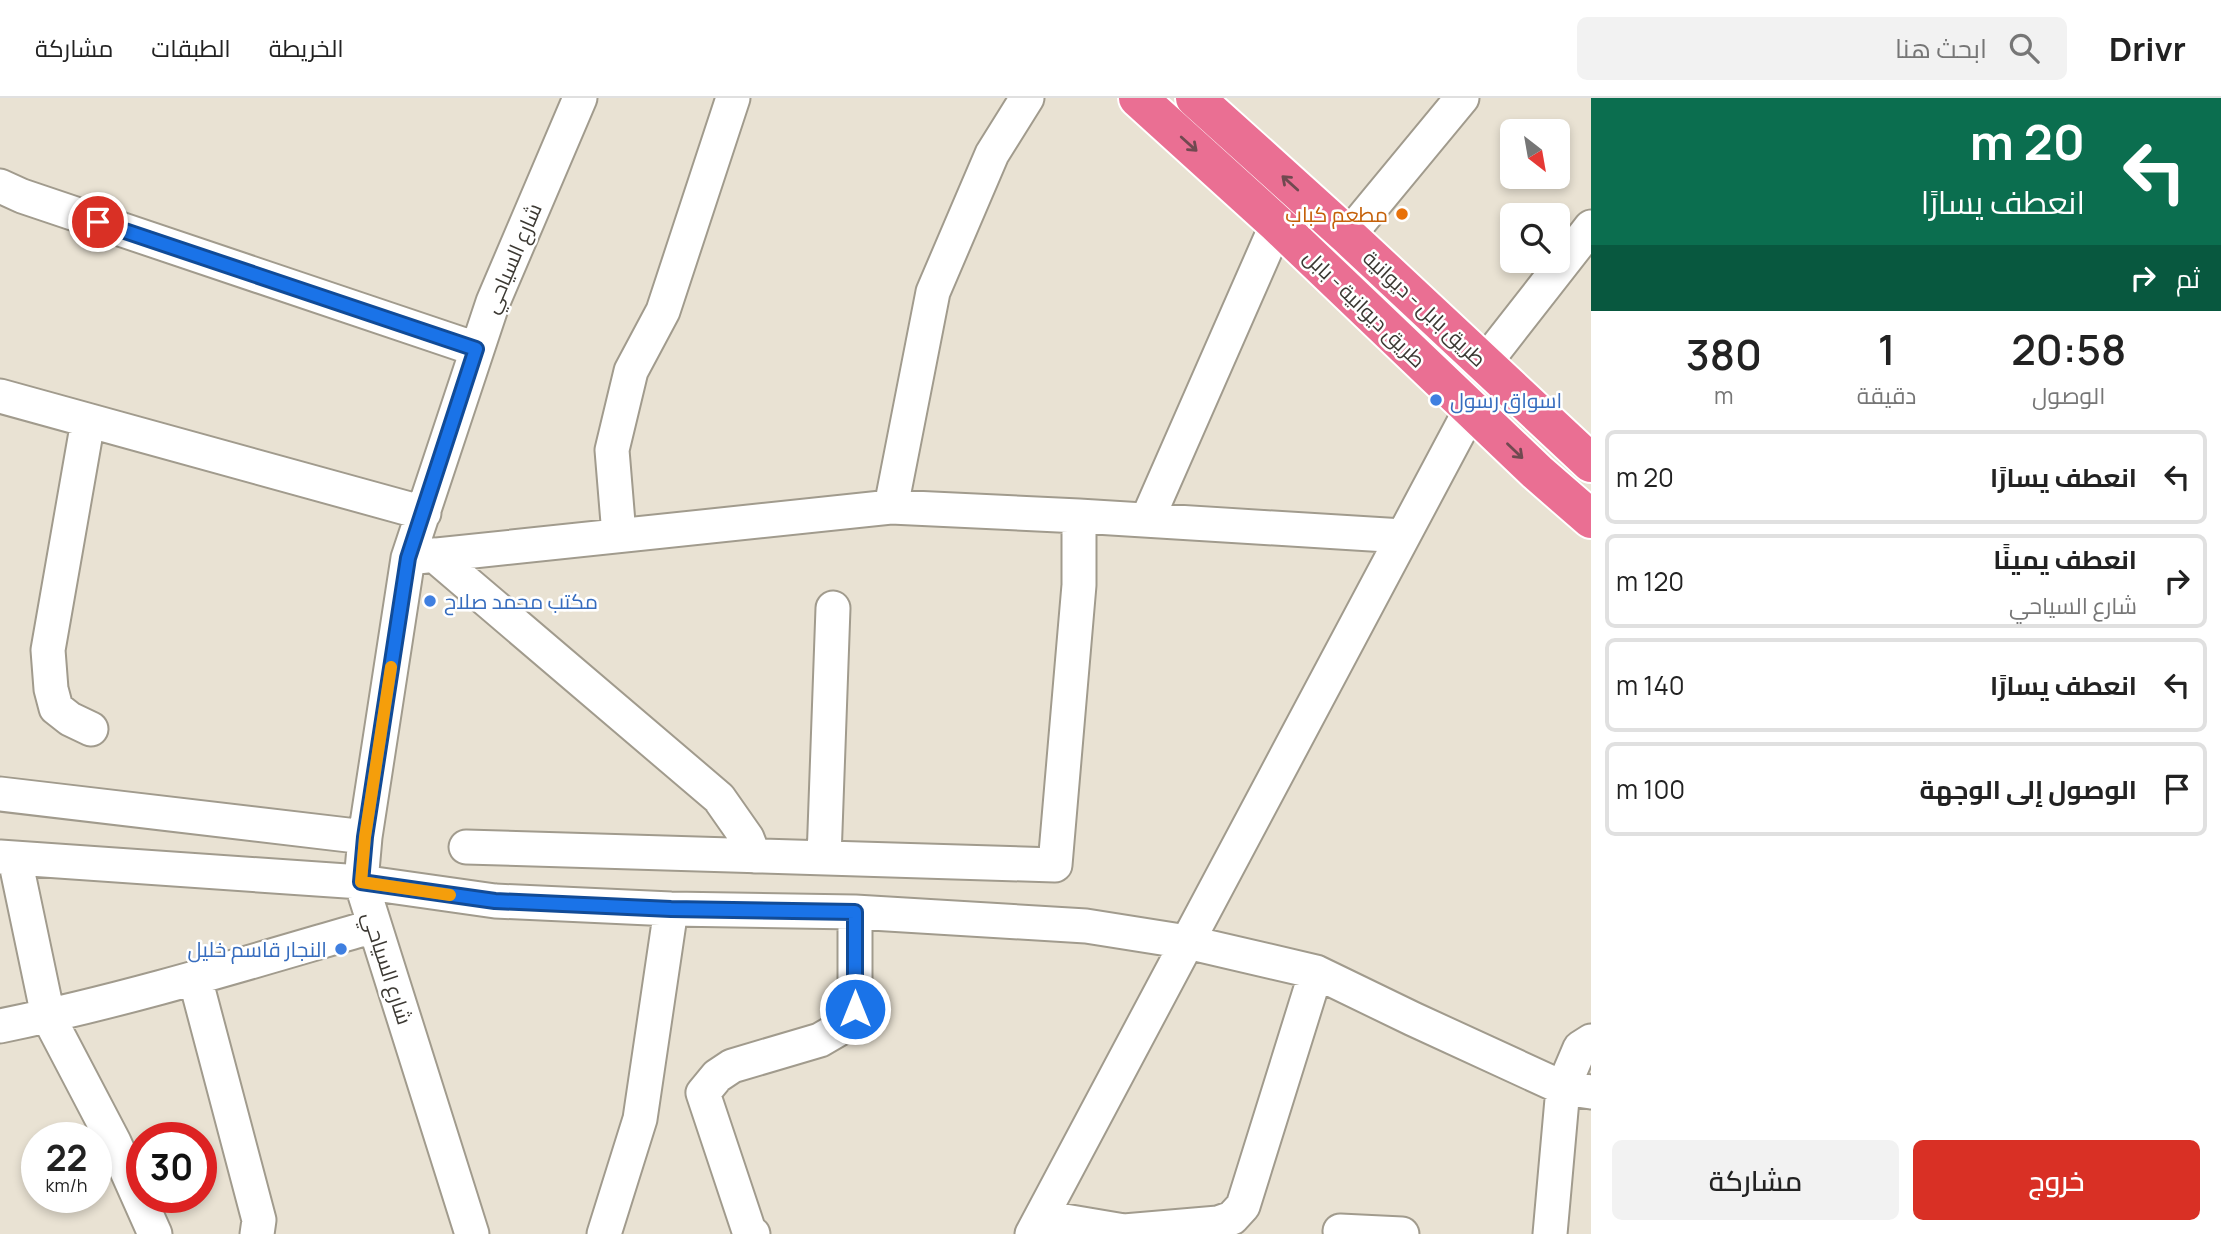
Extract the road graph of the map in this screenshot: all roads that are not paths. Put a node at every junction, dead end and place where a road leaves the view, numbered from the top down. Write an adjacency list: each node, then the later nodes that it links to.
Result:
1 (580, 98): 11 (street, شارع السياحي)
2 (733, 98): 22 (street)
3 (1027, 98): 17 (street)
4 (1138, 98): 8 (highway, طريق ديوانية - بابل, one-way to 8)
5 (1195, 98): 10 (highway, طريق بابل - ديوانية, one-way to 5)
6 (1462, 98): 10 (street)
7 (0, 186): 11 (street)
8 (1277, 224): 14 (highway, طريق ديوانية - بابل); 21 (street)
9 (1591, 227): 12 (street)
10 (1348, 236): 12 (highway, طريق بابل - ديوانية)
11 (476, 349): 18 (street, شارع السياحي)
12 (1484, 364): 16 (highway, طريق بابل - ديوانية)
13 (0, 396): 15 (street)
14 (1471, 409): 20 (highway, طريق ديوانية - بابل, one-way to 20); 23 (street)
15 (88, 421): 18 (street); 26 (street)
16 (1591, 463)
17 (891, 507): 19 (street); 22 (street)
18 (424, 513): 24 (street, شارع السياحي)
19 (1079, 516): 21 (street); 32 (street)
20 (1591, 519)
21 (1147, 520): 23 (street)
22 (619, 535): 24 (street)
23 (1403, 536): 37 (street)
24 (421, 556): 28 (street, شارع السياحي); 30 (street)
25 (833, 608): 32 (street)
26 (92, 729)
27 (0, 794): 28 (street)
28 (365, 837): 33 (street, شارع السياحي)
29 (466, 848): 30 (street)
30 (754, 856): 32 (street)
31 (8, 858): 33 (street); 40 (street)
32 (824, 858)
33 (361, 882): 34 (street); 36 (street, شارع السياحي)
34 (671, 909): 35 (street); 49 (street)
35 (855, 912): 37 (street); 50 (street)
36 (374, 926): 39 (street); 48 (street, شارع السياحي)
37 (1187, 942): 38 (street); 44 (street)
38 (1316, 972): 43 (street); 44 (street)
39 (195, 978): 40 (street); 47 (street)
40 (48, 1016): 41 (street); 46 (street)
41 (0, 1026)
42 (1591, 1041): 43 (street)
43 (1577, 1090): 52 (street)
44 (1036, 1226)
45 (1340, 1231): 51 (street)
46 (155, 1234)
47 (257, 1234)
48 (472, 1234)
49 (604, 1234)
50 (753, 1234)
51 (1402, 1234)
52 (1550, 1234)

